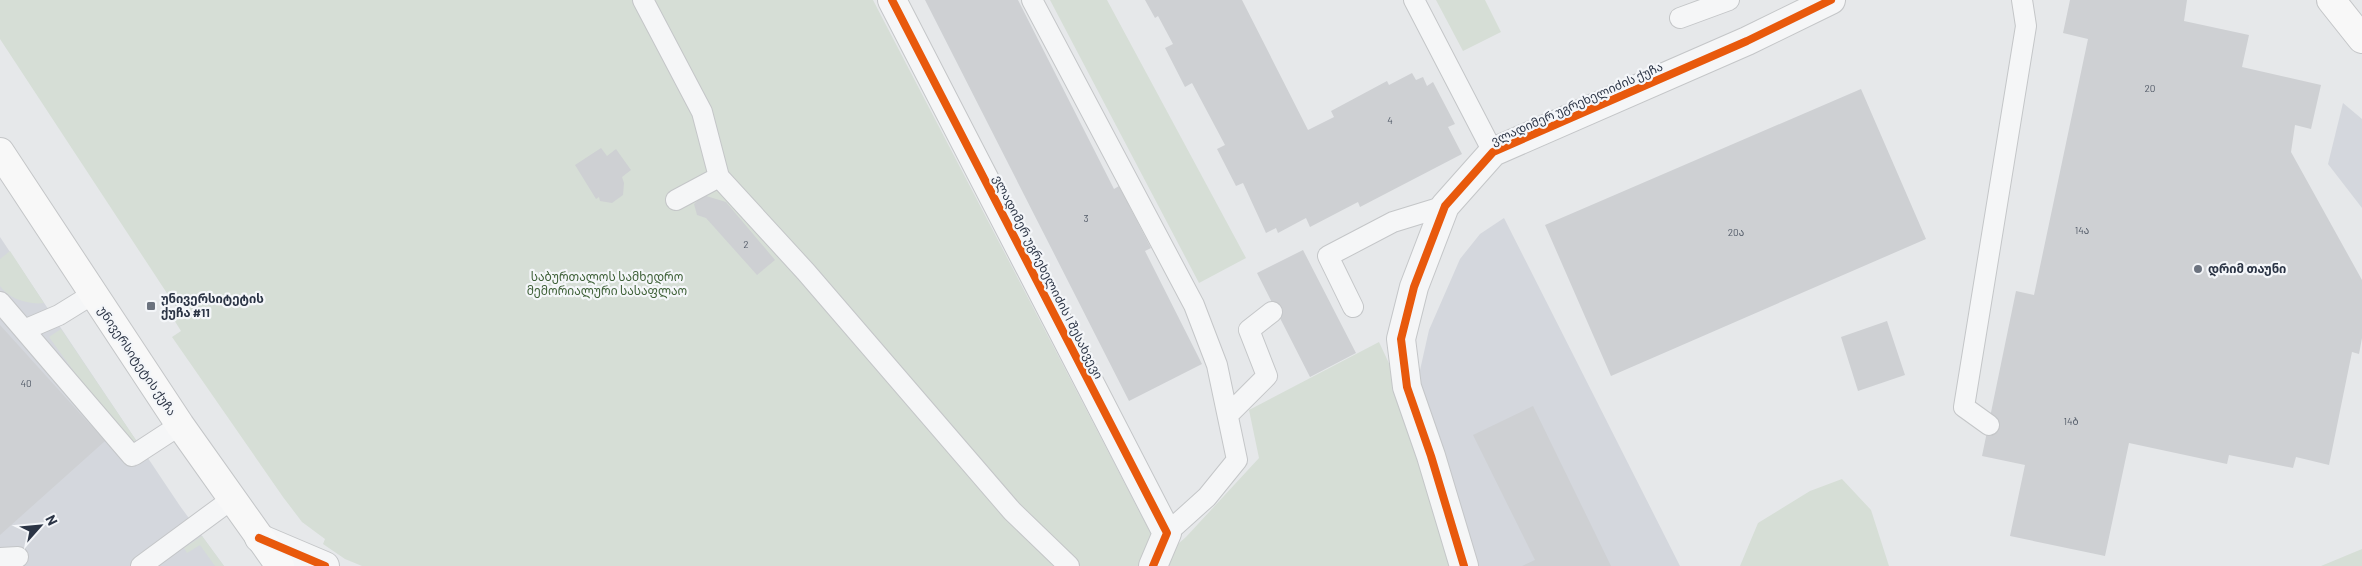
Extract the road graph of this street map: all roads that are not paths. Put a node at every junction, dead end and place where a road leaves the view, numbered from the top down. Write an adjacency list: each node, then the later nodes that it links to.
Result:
1 (643, 0): 13 (lane)
2 (892, 0): 25 (street, ვლადიმერ უგრეხელიძის I შესახვევი)
3 (1032, 0): 21 (lane)
4 (1414, 0): 12 (lane)
5 (1729, 0): 9 (lane)
6 (1831, 0): 12 (street, ვლადიმერ უგრეხელიძის ქუჩა)
7 (2022, 0): 23 (lane)
8 (2331, 0): 10 (main road)
9 (1680, 18)
10 (2362, 39)
11 (0, 152): 16 (main road, უნივერსიტეტის ქუჩა)
12 (1493, 152): 15 (street, ვლადიმერ უგრეხელიძის ქუჩა)
13 (719, 177): 14 (lane); 30 (lane)
14 (676, 200)
15 (1445, 206): 18 (lane); 32 (street, ვლადიმერ უგრეხელიძის ქუჩა)
16 (93, 294): 20 (lane); 22 (main road, უნივერსიტეტის ქუჩა)
17 (0, 302): 20 (lane)
18 (1353, 307)
19 (1272, 312): 21 (lane)
20 (24, 330): 22 (lane)
21 (1229, 414): 25 (lane)
22 (180, 425): 24 (main road, უნივერსიტეტის ქუჩა)
23 (1989, 425)
24 (232, 499): 26 (main road, უნივერსიტეტის ქუჩა); 27 (lane)
25 (1167, 533): 31 (street)
26 (260, 538): 28 (main road, უნივერსიტეტის ქუჩა); 29 (street)
27 (151, 563)
28 (280, 566)
29 (325, 566)
30 (1069, 566)
31 (1153, 566)
32 (1464, 566)

